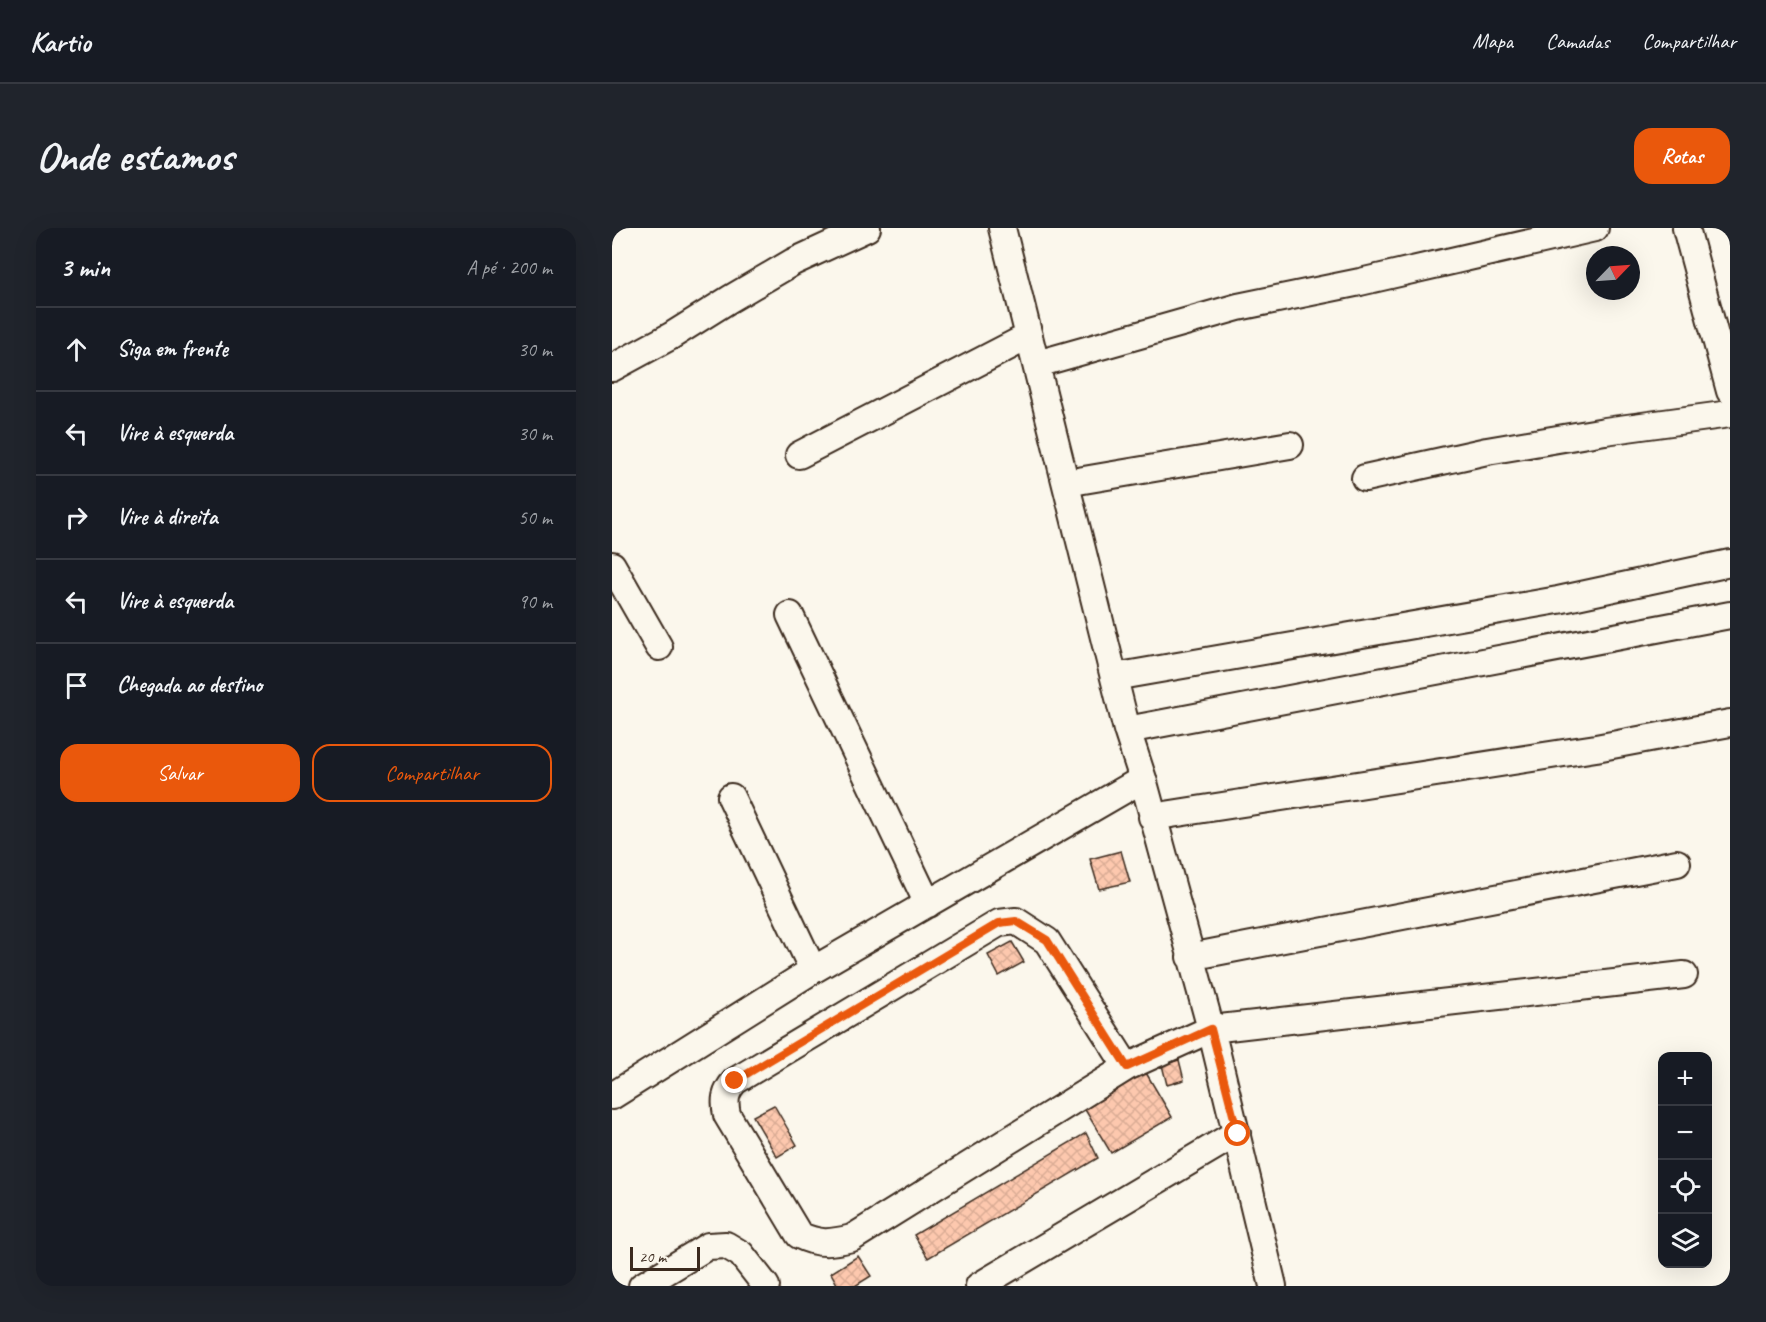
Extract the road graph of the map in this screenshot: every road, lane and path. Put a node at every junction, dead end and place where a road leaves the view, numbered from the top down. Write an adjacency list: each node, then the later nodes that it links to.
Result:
1 (867, 228): 7 (street)
2 (1002, 228): 5 (street)
3 (1595, 228): 6 (street)
4 (1686, 228): 8 (street)
5 (1029, 336): 6 (street); 11 (street)
6 (1037, 364): 13 (street)
7 (612, 368)
8 (1730, 391)
9 (1730, 414): 12 (street)
10 (1290, 444): 13 (street)
11 (799, 455)
12 (1365, 478)
13 (1066, 483): 19 (street)
14 (1730, 563): 19 (street)
15 (612, 565): 18 (street)
16 (790, 615): 26 (street)
17 (1730, 615): 21 (street)
18 (659, 647)
19 (1114, 678): 21 (street)
20 (1730, 723): 24 (street)
21 (1127, 730): 22 (street)
22 (1143, 779): 24 (street); 26 (street)
23 (731, 797): 28 (street)
24 (1152, 818): 27 (street)
25 (1677, 863): 27 (street)
26 (928, 904): 28 (street)
27 (1190, 957): 30 (street)
28 (813, 970): 32 (street)
29 (1684, 975): 30 (street)
30 (1211, 1029): 31 (street); 33 (street)
31 (1127, 1067): 31 (street)
32 (613, 1094)
33 (1238, 1134): 36 (street); 37 (street)
34 (642, 1286): 35 (street)
35 (766, 1286)
36 (979, 1286)
37 (1273, 1286)

